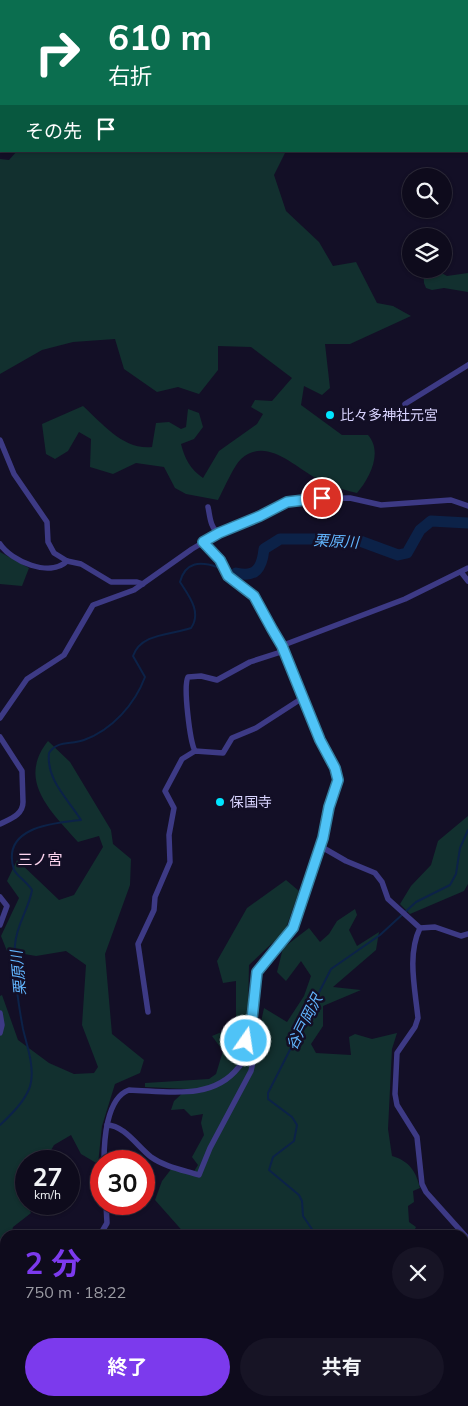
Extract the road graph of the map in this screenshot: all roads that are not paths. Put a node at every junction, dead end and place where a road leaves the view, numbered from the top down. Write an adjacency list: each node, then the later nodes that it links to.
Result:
1 (468, 366): 2 (street)
2 (405, 404)
3 (0, 440): 9 (street)
4 (468, 506): 6 (street)
5 (208, 507): 6 (street)
6 (219, 533): 7 (street)
7 (203, 542): 13 (street); 14 (street)
8 (0, 544): 9 (street)
9 (67, 561): 13 (street)
10 (468, 568): 11 (street)
11 (461, 572): 12 (street); 14 (street)
12 (468, 581)
13 (144, 584): 16 (street)
14 (283, 648): 15 (street); 18 (street)
15 (304, 697): 18 (street); 20 (street)
16 (0, 718)
17 (0, 737): 19 (street)
18 (195, 751): 25 (street)
19 (0, 824)
20 (320, 846): 23 (street); 27 (street)
21 (0, 897): 22 (street)
22 (0, 925)
23 (420, 928): 24 (street); 33 (street)
24 (468, 934)
25 (148, 1012)
26 (0, 1013): 28 (street)
27 (252, 1019): 29 (street); 29 (street)
28 (0, 1033)
29 (107, 1125): 30 (street)
30 (104, 1150)
31 (106, 1215): 32 (street)
32 (102, 1230)
33 (460, 1230)

